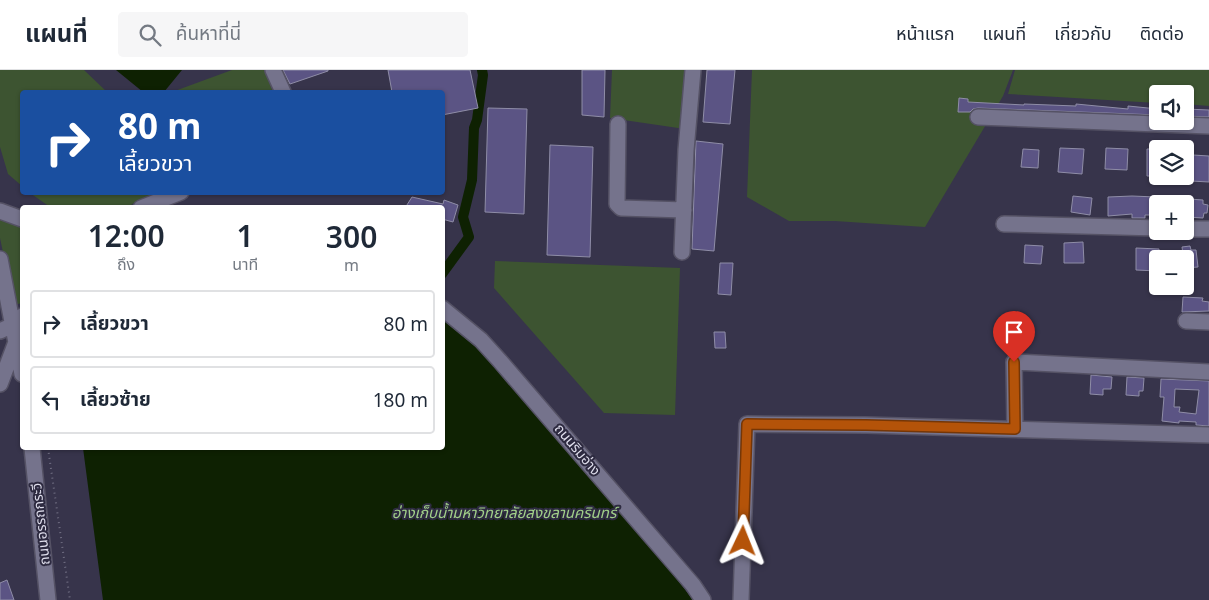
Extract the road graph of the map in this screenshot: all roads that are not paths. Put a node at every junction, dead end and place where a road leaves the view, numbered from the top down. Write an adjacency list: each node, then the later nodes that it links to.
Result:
1 (273, 70): 3 (street)
2 (693, 70): 9 (street)
3 (282, 90)
4 (978, 117): 6 (street)
5 (618, 124): 9 (street)
6 (1209, 126)
7 (174, 195): 8 (street)
8 (148, 205)
9 (684, 210): 16 (street)
10 (0, 211): 11 (street)
11 (20, 218)
12 (1004, 224): 13 (street)
13 (1149, 228)
14 (1194, 228): 15 (street)
15 (1209, 229)
16 (682, 252)
17 (0, 259): 21 (street)
18 (445, 310): 30 (street, ถนนริมอ่าง)
19 (1186, 321): 20 (street)
20 (1209, 322)
21 (12, 324): 22 (street)
22 (16, 340): 23 (street); 25 (street)
23 (20, 363)
24 (1209, 372): 26 (street)
25 (0, 384)
26 (1015, 429): 27 (street); 31 (street)
27 (1209, 435)
28 (32, 450): 29 (street, ถนนอรรถกระวี)
29 (48, 600)
30 (703, 600)
31 (741, 600)

